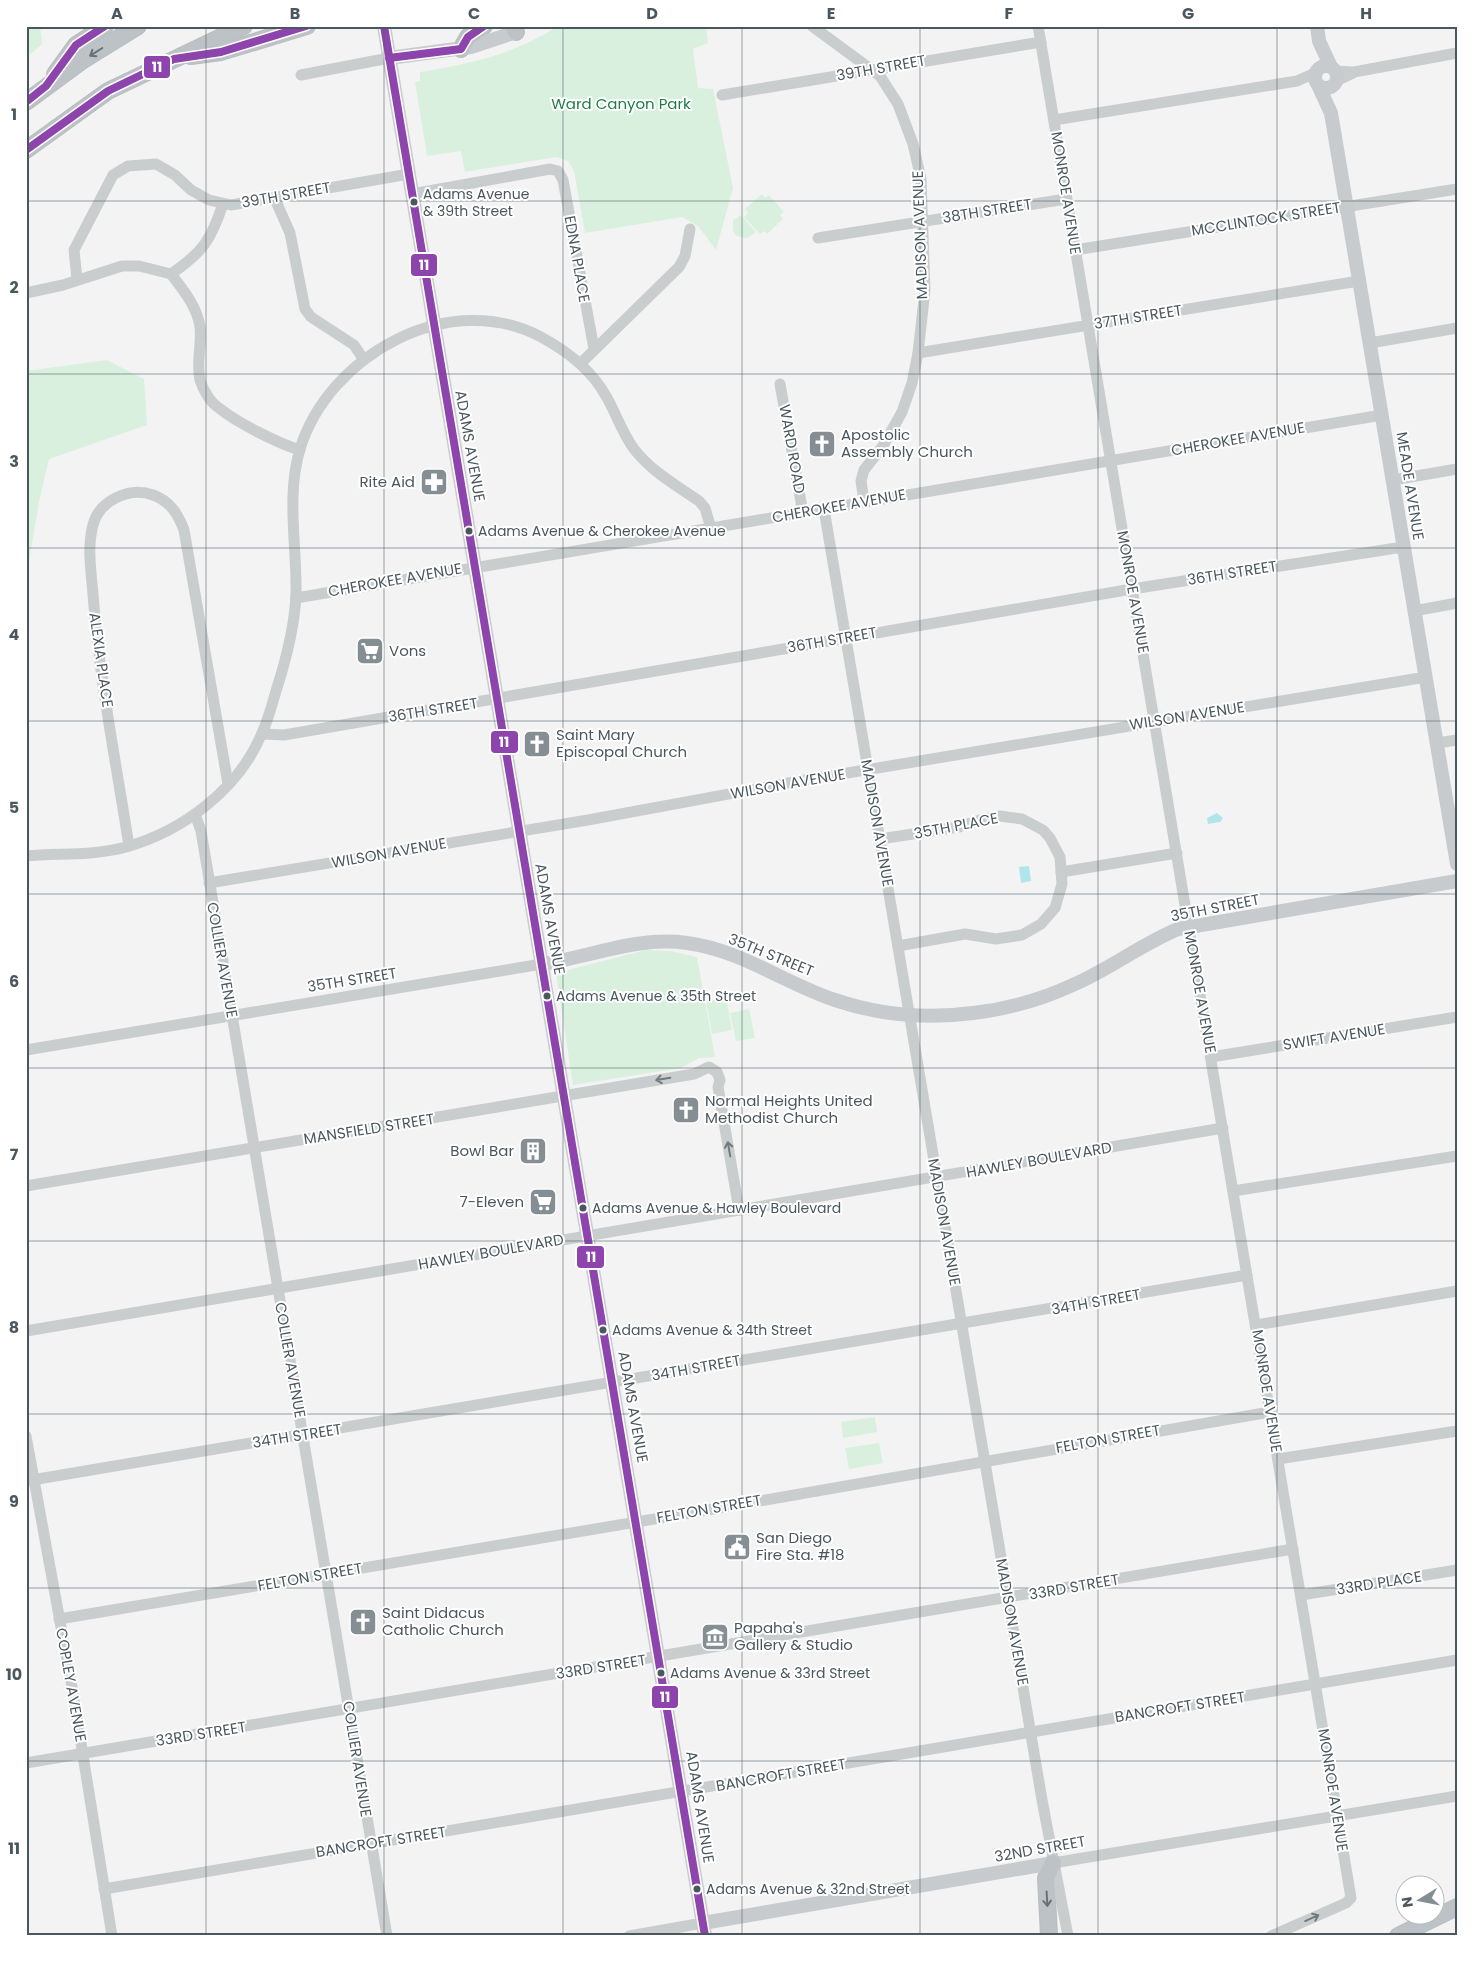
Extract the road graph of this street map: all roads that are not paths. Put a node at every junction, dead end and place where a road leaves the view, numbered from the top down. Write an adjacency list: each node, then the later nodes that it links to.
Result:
1 (105, 26): 19 (highway)
2 (138, 26): 19 (highway, one-way to 19)
3 (244, 26): 15 (highway)
4 (307, 26): 15 (highway)
5 (484, 26): 12 (highway)
6 (812, 26): 16 (street, MADISON AVENUE)
7 (1038, 26): 11 (street, MONROE AVENUE)
8 (1317, 26): 18 (main road, MEADE AVENUE)
9 (518, 28): 12 (main road)
10 (384, 29): 14 (main road, ADAMS AVENUE)
11 (1041, 42): 16 (street, 39TH STREET); 22 (street, MONROE AVENUE)
12 (461, 49): 14 (main road)
13 (1457, 53): 18 (street)
14 (389, 58): 17 (street); 24 (main road, ADAMS AVENUE)
15 (174, 59): 23 (highway)
16 (872, 70): 20 (street, 39TH STREET); 31 (street, MADISON AVENUE)
17 (301, 75)
18 (1325, 77): 22 (street); 30 (main road, MEADE AVENUE)
19 (46, 86): 21 (highway)
20 (722, 95)
21 (26, 102)
22 (1054, 120): 28 (street, MONROE AVENUE)
23 (26, 150)
24 (408, 174): 26 (main road, ADAMS AVENUE); 27 (street, 39TH STREET)
25 (1457, 189): 30 (street, MCCLINTOCK STREET)
26 (412, 194): 39 (main road, ADAMS AVENUE); 43 (street, EDNA PLACE)
27 (274, 197): 29 (street, 39TH STREET); 45 (street)
28 (1066, 199): 31 (street, 38TH STREET); 34 (street, MONROE AVENUE)
29 (223, 204): 35 (street, 39TH STREET); 36 (street)
30 (1346, 207): 34 (street, MCCLINTOCK STREET); 37 (main road, MEADE AVENUE)
31 (923, 222): 33 (street, 38TH STREET); 44 (street, MADISON AVENUE)
32 (690, 228): 43 (street)
33 (818, 238)
34 (1075, 250): 40 (street, MONROE AVENUE)
35 (171, 274): 36 (street); 49 (street)
36 (77, 279): 38 (street)
37 (1359, 281): 40 (street, 37TH STREET); 42 (main road, MEADE AVENUE)
38 (26, 293)
39 (434, 324): 45 (street); 46 (street); 58 (main road, ADAMS AVENUE)
40 (1088, 326): 44 (street, 37TH STREET); 50 (street, MONROE AVENUE)
41 (1457, 328): 42 (street)
42 (1370, 344): 48 (main road, MEADE AVENUE)
43 (594, 349): 46 (street)
44 (918, 353): 53 (street, MADISON AVENUE)
45 (364, 360): 49 (street)
46 (581, 363): 56 (street)
47 (780, 384): 55 (street, WARD ROAD)
48 (1382, 415): 50 (street, CHEROKEE AVENUE); 52 (main road, MEADE AVENUE)
49 (300, 450): 60 (street)
50 (1111, 460): 53 (street, CHEROKEE AVENUE); 59 (street, MONROE AVENUE)
51 (1457, 468): 52 (street)
52 (1393, 480): 57 (main road, MEADE AVENUE)
53 (864, 501): 54 (street, CHEROKEE AVENUE)
54 (824, 509): 55 (street, CHEROKEE AVENUE); 63 (street, MADISON AVENUE)
55 (803, 513): 56 (street, CHEROKEE AVENUE)
56 (711, 528): 58 (street, CHEROKEE AVENUE)
57 (1403, 547): 59 (street, 36TH STREET); 62 (main road, MEADE AVENUE)
58 (474, 566): 60 (street, CHEROKEE AVENUE); 65 (main road, ADAMS AVENUE)
59 (1132, 589): 63 (street, 36TH STREET); 66 (street, MONROE AVENUE)
60 (296, 598): 67 (street)
61 (1457, 603): 62 (street)
62 (1414, 611): 64 (main road, MEADE AVENUE)
63 (846, 637): 65 (street, 36TH STREET); 70 (street, MADISON AVENUE)
64 (1426, 677): 66 (street, WILSON AVENUE); 69 (main road, MEADE AVENUE)
65 (496, 700): 67 (street, 36TH STREET); 73 (main road, ADAMS AVENUE)
66 (1155, 721): 70 (street, WILSON AVENUE); 76 (street, MONROE AVENUE)
67 (262, 734): 71 (street)
68 (1457, 740): 69 (street)
69 (1437, 743): 78 (main road, MEADE AVENUE)
70 (868, 770): 73 (street, WILSON AVENUE); 74 (street, MADISON AVENUE)
71 (228, 784): 72 (street); 75 (street, ALEXIA PLACE)
72 (195, 814): 75 (street); 81 (street, COLLIER AVENUE)
73 (519, 831): 81 (street, WILSON AVENUE); 84 (main road, ADAMS AVENUE)
74 (880, 839): 79 (street, 35TH PLACE); 83 (street, MADISON AVENUE)
75 (129, 846): 77 (street)
76 (1177, 854): 79 (street); 82 (street, MONROE AVENUE)
77 (26, 856)
78 (1457, 864)
79 (1062, 872): 83 (street, 35TH PLACE)
80 (1457, 881): 82 (main road, 35TH STREET)
81 (209, 883): 86 (street, COLLIER AVENUE)
82 (1188, 927): 85 (main road, 35TH STREET); 89 (street, MONROE AVENUE)
83 (898, 946): 85 (street, MADISON AVENUE)
84 (542, 964): 85 (main road, 35TH STREET); 86 (street, 35TH STREET); 90 (main road, ADAMS AVENUE)
85 (909, 1015): 94 (street, MADISON AVENUE)
86 (232, 1016): 88 (street, 35TH STREET); 92 (street, COLLIER AVENUE)
87 (1457, 1017): 89 (street, SWIFT AVENUE)
88 (26, 1050)
89 (1211, 1057): 91 (street, MONROE AVENUE)
90 (564, 1096): 92 (street, MANSFIELD STREET); 97 (street, MANSFIELD STREET, one-way to 90); 98 (main road, ADAMS AVENUE)
91 (1223, 1128): 94 (street, HAWLEY BOULEVARD); 96 (street, MONROE AVENUE)
92 (254, 1148): 95 (street, MANSFIELD STREET); 100 (street, COLLIER AVENUE)
93 (1457, 1156): 96 (street)
94 (937, 1178): 97 (street, HAWLEY BOULEVARD); 102 (street, MADISON AVENUE)
95 (26, 1186)
96 (1233, 1191): 99 (street, MONROE AVENUE)
97 (740, 1210): 98 (street, HAWLEY BOULEVARD)
98 (587, 1236): 100 (street, HAWLEY BOULEVARD); 105 (main road, ADAMS AVENUE)
99 (1248, 1275): 102 (street, 34TH STREET); 103 (street, MONROE AVENUE)
100 (277, 1288): 104 (street, HAWLEY BOULEVARD); 108 (street, COLLIER AVENUE)
101 (1457, 1291): 103 (street)
102 (962, 1325): 105 (street, 34TH STREET); 111 (street, MADISON AVENUE)
103 (1256, 1325): 106 (street, MONROE AVENUE)
104 (26, 1331)
105 (612, 1383): 108 (street, 34TH STREET); 113 (main road, ADAMS AVENUE)
106 (1270, 1412): 110 (street, MONROE AVENUE); 111 (street, FELTON STREET)
107 (1457, 1431): 110 (street)
108 (302, 1435): 112 (street, 34TH STREET); 116 (street, COLLIER AVENUE)
109 (26, 1436): 112 (street, COPLEY AVENUE)
110 (1278, 1459): 114 (street, MONROE AVENUE)
111 (984, 1460): 113 (street, FELTON STREET); 118 (street, MADISON AVENUE)
112 (30, 1480): 119 (street, COPLEY AVENUE)
113 (636, 1521): 116 (street, FELTON STREET); 120 (main road, ADAMS AVENUE)
114 (1293, 1549): 117 (street, MONROE AVENUE); 118 (street, 33RD STREET)
115 (1457, 1570): 117 (street, 33RD PLACE)
116 (326, 1574): 119 (street, FELTON STREET); 123 (street, COLLIER AVENUE)
117 (1301, 1595): 122 (street, MONROE AVENUE)
118 (1008, 1598): 120 (street, 33RD STREET); 124 (street, MADISON AVENUE)
119 (60, 1619): 125 (street, COPLEY AVENUE)
120 (659, 1658): 123 (street, 33RD STREET); 127 (main road, ADAMS AVENUE)
121 (1457, 1660): 122 (street, BANCROFT STREET)
122 (1316, 1684): 124 (street, BANCROFT STREET); 129 (street, MONROE AVENUE)
123 (349, 1710): 125 (street, 33RD STREET); 130 (street, COLLIER AVENUE)
124 (1031, 1732): 127 (street, BANCROFT STREET); 131 (street, MADISON AVENUE)
125 (83, 1754): 126 (street, 33RD STREET); 132 (street, COPLEY AVENUE)
126 (26, 1764)
127 (681, 1791): 130 (street, BANCROFT STREET); 134 (main road, ADAMS AVENUE)
128 (1457, 1796): 129 (street, 32ND STREET)
129 (1338, 1816): 131 (street, 32ND STREET); 140 (street, MONROE AVENUE, one-way to 129)
130 (371, 1844): 132 (street, BANCROFT STREET); 136 (street, COLLIER AVENUE)
131 (1053, 1863): 134 (main road, 32ND STREET); 138 (highway, one-way to 138); 139 (street, MADISON AVENUE)
132 (104, 1889): 135 (street, COPLEY AVENUE)
133 (1457, 1906): 141 (highway)
134 (704, 1930): 137 (street, 32ND STREET)
135 (112, 1936)
136 (387, 1936)
137 (629, 1936)
138 (1049, 1936)
139 (1068, 1936)
140 (1272, 1936)
141 (1398, 1936)

